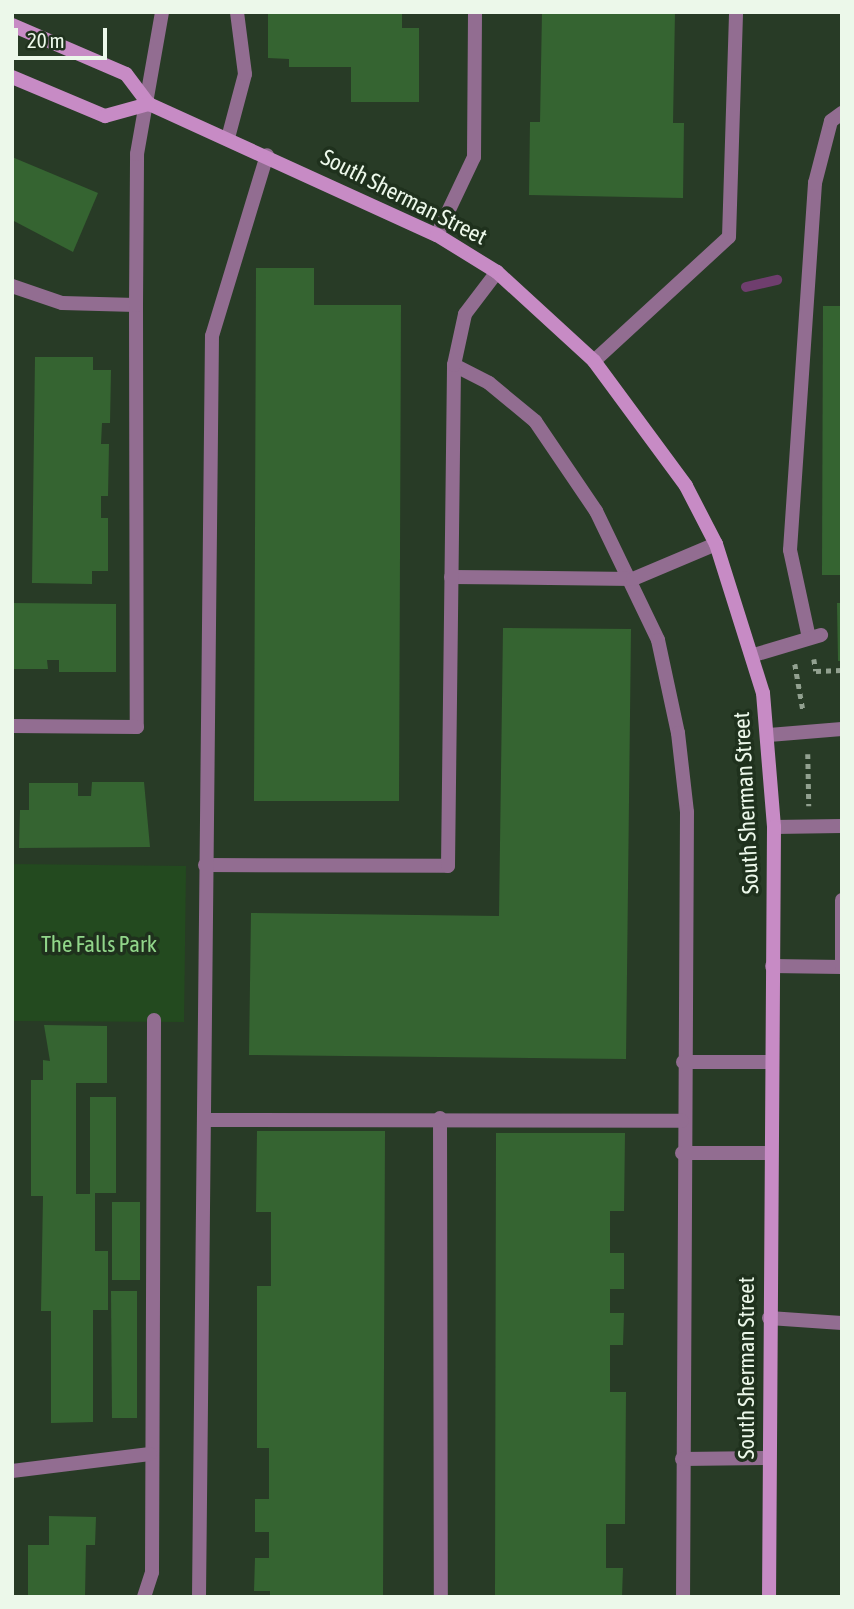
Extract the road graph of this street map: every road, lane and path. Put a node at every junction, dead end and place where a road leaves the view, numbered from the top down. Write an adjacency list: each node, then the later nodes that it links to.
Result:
1 (162, 12): 7 (street)
2 (237, 12): 9 (street)
3 (475, 12): 11 (street)
4 (736, 12): 15 (street)
5 (12, 25): 7 (street, South Sherman Street)
6 (12, 77): 7 (street)
7 (149, 104): 9 (street, South Sherman Street); 14 (street)
8 (842, 113): 20 (street)
9 (228, 138): 10 (street, South Sherman Street)
10 (267, 155): 11 (street, South Sherman Street); 26 (street)
11 (437, 235): 12 (street, South Sherman Street)
12 (497, 272): 15 (street, South Sherman Street); 16 (street)
13 (12, 286): 14 (street)
14 (136, 304): 21 (street)
15 (594, 361): 17 (street, South Sherman Street)
16 (454, 365): 18 (street); 19 (street)
17 (716, 544): 19 (street); 20 (street, South Sherman Street)
18 (451, 577): 19 (street); 26 (street)
19 (633, 579): 30 (street)
20 (754, 656): 23 (street, South Sherman Street)
21 (12, 726)
22 (842, 729): 23 (street)
23 (769, 735): 25 (street, South Sherman Street)
24 (842, 826): 25 (street)
25 (774, 827): 28 (street, South Sherman Street)
26 (205, 865): 33 (street)
27 (842, 900): 28 (street)
28 (772, 966): 31 (street, South Sherman Street)
29 (154, 1020): 39 (street)
30 (683, 1062): 31 (street); 34 (street)
31 (771, 1062): 36 (street, South Sherman Street)
32 (440, 1118): 33 (street); 34 (street); 45 (street)
33 (206, 1120): 44 (street)
34 (682, 1121): 35 (street)
35 (682, 1153): 36 (street); 41 (street)
36 (770, 1153): 37 (street, South Sherman Street)
37 (769, 1318): 38 (street); 40 (street, South Sherman Street)
38 (842, 1322)
39 (150, 1454): 42 (street); 43 (street)
40 (769, 1458): 41 (street); 47 (street, South Sherman Street)
41 (682, 1459): 46 (street)
42 (12, 1471)
43 (144, 1597)
44 (199, 1597)
45 (440, 1597)
46 (683, 1597)
47 (769, 1597)

